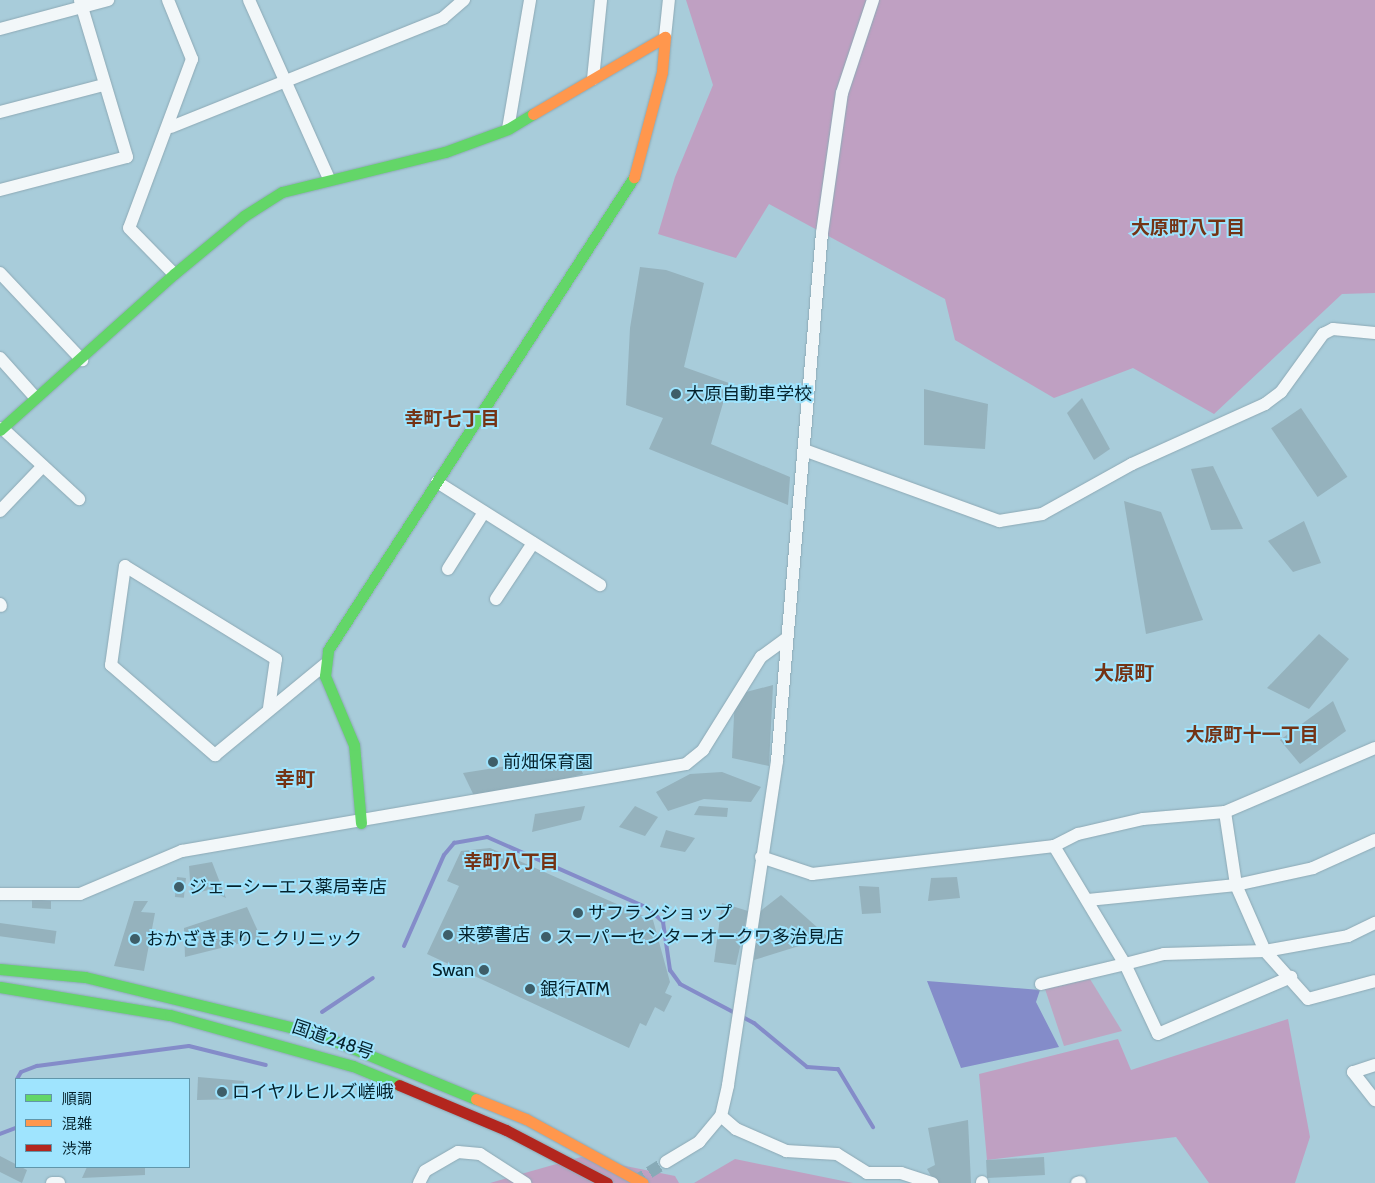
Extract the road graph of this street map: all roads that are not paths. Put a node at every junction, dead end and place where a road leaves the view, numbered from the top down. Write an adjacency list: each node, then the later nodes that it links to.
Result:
1 (108, 0): 9 (street)
2 (168, 0): 16 (street)
3 (249, 0): 13 (street)
4 (464, 0): 13 (street)
5 (530, 0): 17 (street)
6 (601, 0): 12 (street)
7 (669, 0): 11 (street)
8 (873, 0): 27 (street)
9 (82, 3): 10 (street); 14 (street)
10 (0, 29)
11 (665, 37): 12 (main road); 29 (main road)
12 (593, 78): 17 (main road)
13 (284, 79): 16 (street); 18 (street)
14 (104, 85): 15 (street); 19 (street)
15 (0, 112)
16 (170, 127): 21 (street)
17 (508, 128): 18 (main road)
18 (329, 179): 21 (main road)
19 (0, 190)
20 (0, 273): 24 (street)
21 (174, 274): 24 (main road)
22 (1375, 333): 27 (street)
23 (0, 358): 25 (street)
24 (82, 360): 25 (main road)
25 (34, 396): 26 (main road)
26 (1, 429): 28 (street)
27 (804, 450): 37 (street)
28 (42, 466): 30 (street); 31 (street)
29 (437, 482): 32 (street); 38 (main road)
30 (79, 500)
31 (0, 511)
32 (484, 512): 33 (street); 34 (street)
33 (533, 542): 35 (street); 36 (street)
34 (448, 569)
35 (600, 586)
36 (496, 600)
37 (788, 638): 42 (street); 45 (street)
38 (324, 665): 39 (street); 42 (main road)
39 (269, 708): 39 (street)
40 (1375, 748): 41 (street)
41 (1224, 812): 44 (street); 46 (street)
42 (361, 823): 47 (street)
43 (1375, 840): 46 (street)
44 (1054, 846): 45 (street); 48 (street)
45 (761, 857): 59 (street)
46 (1236, 885): 48 (street); 50 (street)
47 (0, 894)
48 (1088, 900): 51 (street)
49 (1375, 924): 50 (street)
50 (1265, 951): 51 (street); 53 (street)
51 (1125, 964): 53 (street); 55 (street)
52 (0, 969): 66 (main road, 国道248号)
53 (1292, 977): 54 (street)
54 (1375, 981)
55 (1041, 984)
56 (0, 987): 65 (main road, 国道248号)
57 (1375, 1065): 58 (street)
58 (1375, 1100)
59 (721, 1116): 60 (street); 67 (street)
60 (666, 1162)
61 (52, 1183): 62 (street)
62 (59, 1183)
63 (419, 1183): 64 (street)
64 (525, 1183)
65 (607, 1183)
66 (643, 1183)
67 (932, 1183)

